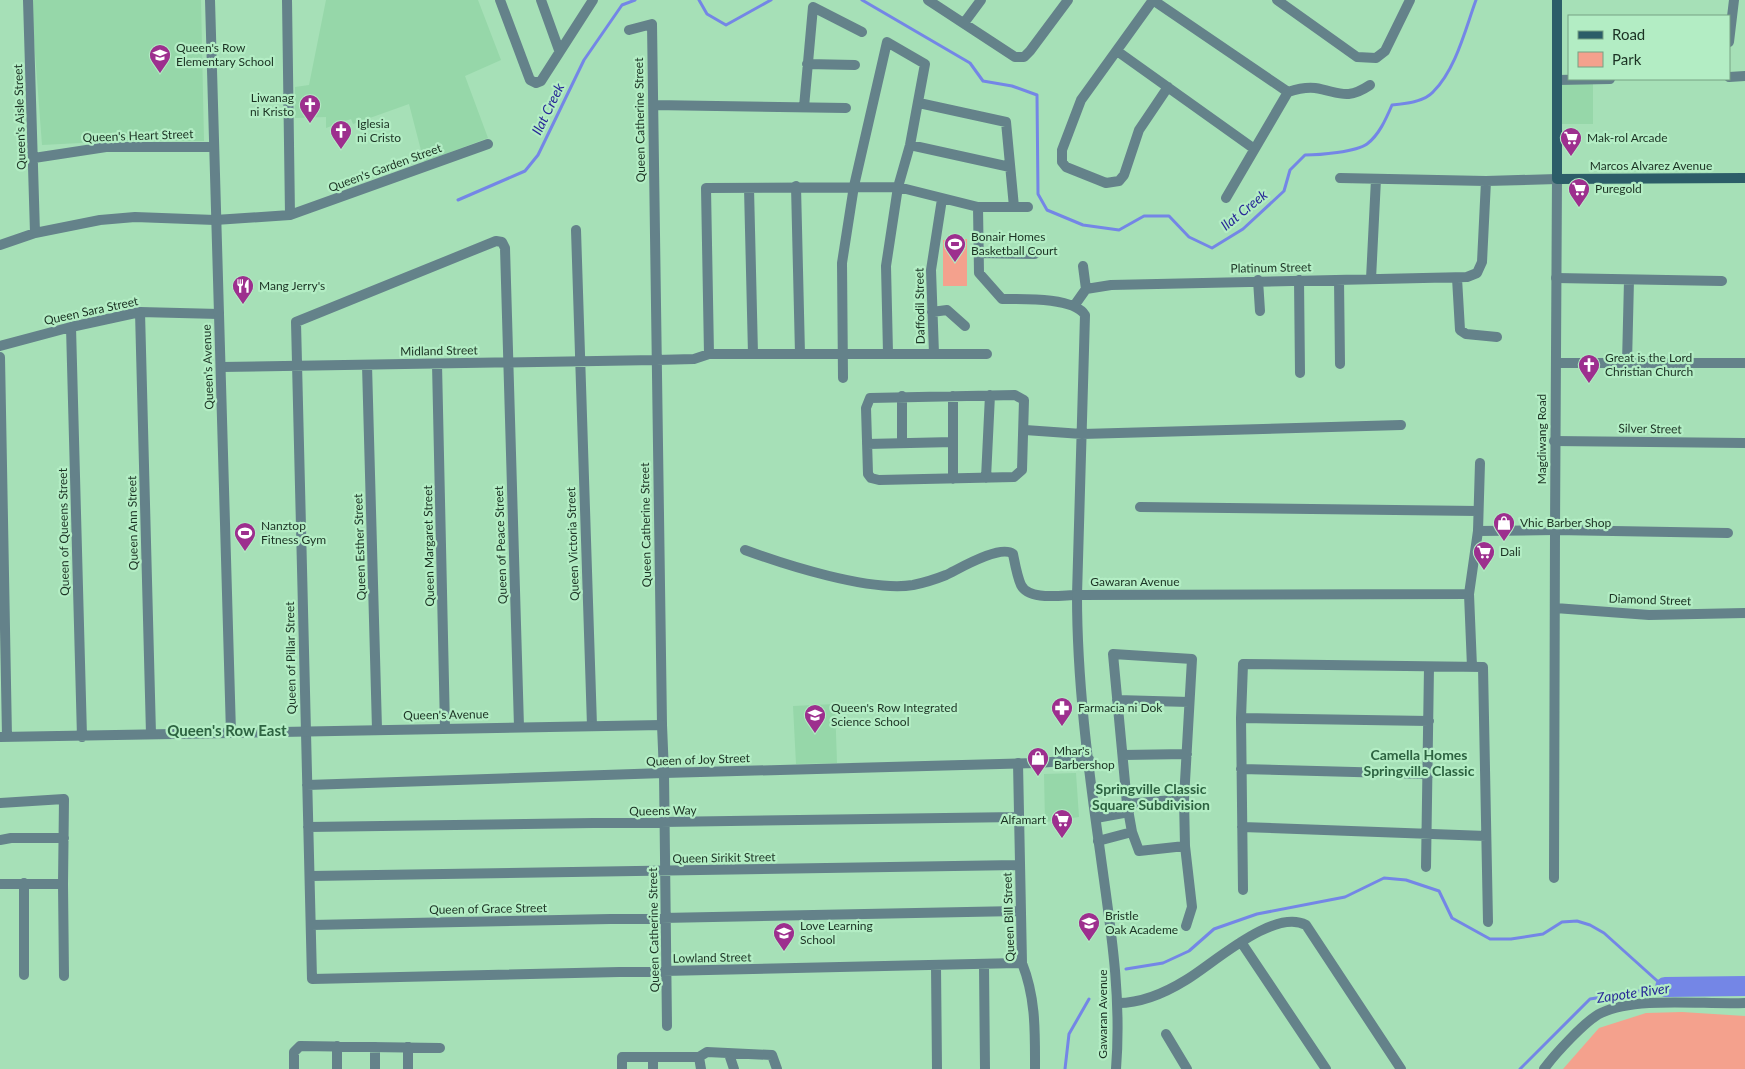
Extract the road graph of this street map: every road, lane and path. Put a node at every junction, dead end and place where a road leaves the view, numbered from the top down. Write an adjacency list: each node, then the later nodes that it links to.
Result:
1 (28, 0): 38 (street, Queen's Aisle Street)
2 (210, 0): 36 (street, Queen's Avenue)
3 (287, 0): 54 (street)
4 (500, 0): 19 (street)
5 (593, 0): 19 (street)
6 (928, 0): 15 (street)
7 (981, 0): 15 (street)
8 (1068, 0): 15 (street)
9 (1153, 0): 20 (street); 29 (street)
10 (1277, 0): 11 (street)
11 (1410, 0)
12 (1557, 0): 25 (main road, Magdiwang Road)
13 (1734, 0): 18 (street)
14 (543, 2): 19 (street)
15 (964, 23)
16 (630, 30): 31 (street, Queen Catherine Street)
17 (862, 32): 21 (street)
18 (1730, 34)
19 (559, 50)
20 (1117, 51): 28 (street); 28 (street)
21 (807, 64): 22 (street); 32 (street)
22 (855, 64)
23 (1730, 76): 24 (street)
24 (1745, 76)
25 (1557, 80): 26 (street); 42 (main road, Magdiwang Road)
26 (1568, 80)
27 (1370, 85): 29 (street)
28 (1168, 87): 37 (street)
29 (1288, 92): 37 (street)
30 (918, 103): 35 (street); 39 (street); 46 (street)
31 (653, 105): 32 (street); 88 (street, Queen Catherine Street)
32 (804, 106): 33 (street)
33 (846, 108)
34 (488, 144): 54 (street, Queen's Garden Street)
35 (910, 145): 39 (street); 47 (street)
36 (213, 147): 38 (street, Queen's Heart Street); 55 (street, Queen's Avenue)
37 (1254, 148): 49 (street)
38 (34, 158): 57 (street, Queen's Aisle Street)
39 (1010, 167): 52 (street)
40 (1340, 178): 43 (street)
41 (1745, 178): 42 (main road, Marcos Alvarez Avenue)
42 (1557, 179): 44 (street); 63 (street, Magdiwang Road)
43 (1376, 180): 44 (street); 64 (street)
44 (1486, 181): 62 (street, Platinum Street)
45 (796, 186): 46 (street); 48 (street); 83 (street)
46 (854, 186): 47 (street); 84 (street)
47 (898, 187): 50 (street); 80 (street)
48 (749, 188): 81 (street); 82 (street)
49 (1226, 198)
50 (942, 199): 51 (street); 74 (street, Daffodil Street)
51 (978, 207): 52 (street); 59 (street)
52 (1014, 207): 53 (street)
53 (1028, 207)
54 (290, 215): 55 (street, Queen's Garden Street)
55 (215, 220): 57 (street, Queen's Garden Street); 75 (street, Queen's Avenue)
56 (576, 230): 89 (street, Queen Victoria Street)
57 (35, 233): 58 (street, Queen's Garden Street)
58 (0, 245)
59 (977, 253): 60 (street); 71 (street)
60 (1034, 254)
61 (1083, 266): 70 (street)
62 (1457, 278): 64 (street, Platinum Street); 78 (street)
63 (1556, 278): 68 (street); 91 (street, Magdiwang Road)
64 (1371, 279): 67 (street, Platinum Street)
65 (1258, 280): 66 (street, Platinum Street); 70 (street, Platinum Street); 72 (street)
66 (1299, 280): 67 (street, Platinum Street); 99 (street)
67 (1339, 280): 95 (street)
68 (1629, 280): 69 (street); 92 (street)
69 (1722, 282)
70 (1086, 289): 71 (street)
71 (1074, 306): 106 (street)
72 (1260, 311)
73 (140, 312): 75 (street, Queen Sara Street); 76 (street, Queen Sara Street); 138 (street, Queen Ann Street)
74 (932, 312): 77 (street); 85 (street, Daffodil Street)
75 (219, 314): 98 (street, Queen's Avenue)
76 (71, 326): 79 (street, Queen Sara Street); 140 (street, Queen of Queens Street)
77 (965, 326)
78 (1497, 337)
79 (0, 346)
80 (888, 353): 84 (street, Midland Street); 85 (street, Midland Street)
81 (709, 354): 82 (street, Midland Street); 88 (street, Midland Street)
82 (753, 354): 83 (street, Midland Street)
83 (800, 354): 84 (street, Midland Street)
84 (843, 354): 100 (street)
85 (934, 354): 86 (street, Midland Street)
86 (987, 354)
87 (0, 357): 139 (street)
88 (656, 360): 89 (street, Midland Street); 131 (street, Queen Catherine Street)
89 (579, 362): 90 (street, Midland Street); 132 (street, Queen Victoria Street)
90 (508, 363): 94 (street, Midland Street); 97 (street, Queen of Peace Street); 133 (street, Queen of Peace Street)
91 (1556, 363): 92 (street); 107 (street, Magdiwang Road)
92 (1628, 363): 93 (street)
93 (1745, 363)
94 (437, 364): 96 (street, Midland Street); 134 (street, Queen Margaret Street)
95 (1340, 364)
96 (367, 365): 97 (street, Midland Street); 135 (street, Queen Esther Street)
97 (296, 366): 98 (street, Midland Street); 136 (street, Queen of Pillar Street)
98 (222, 368): 137 (street, Queen's Avenue)
99 (1300, 373)
100 (843, 378)
101 (990, 395): 103 (street); 105 (street); 114 (street)
102 (902, 396): 103 (street); 109 (street); 111 (street)
103 (953, 396): 108 (street)
104 (1401, 425): 106 (street)
105 (1025, 430): 106 (street); 114 (street)
106 (1082, 434): 122 (street)
107 (1554, 441): 110 (street, Silver Street); 117 (street, Magdiwang Road)
108 (953, 442): 109 (street); 113 (street)
109 (902, 443): 111 (street)
110 (1745, 443)
111 (866, 444): 113 (street)
112 (1480, 463): 116 (street)
113 (953, 478): 114 (street)
114 (986, 478)
115 (1140, 507): 116 (street)
116 (1478, 511): 118 (street)
117 (1555, 530): 118 (street); 119 (street); 123 (street, Magdiwang Road)
118 (1478, 531): 121 (street)
119 (1728, 533)
120 (744, 550): 122 (street)
121 (1469, 594): 122 (street, Gawaran Avenue); 126 (street)
122 (1077, 595): 143 (street, Gawaran Avenue)
123 (1555, 608): 124 (street, Diamond Street); 168 (street, Magdiwang Road)
124 (1745, 614)
125 (1429, 666): 126 (street); 129 (street); 130 (street)
126 (1472, 667): 159 (street)
127 (1117, 700): 128 (street); 128 (street); 142 (street)
128 (1189, 702): 141 (street)
129 (1241, 718): 130 (street); 145 (street)
130 (1429, 721): 147 (street)
131 (662, 724): 132 (street, Queen's Avenue); 146 (street, Queen Catherine Street)
132 (592, 726): 133 (street, Queen's Avenue)
133 (519, 727): 134 (street, Queen's Avenue)
134 (445, 728): 135 (street, Queen's Avenue)
135 (377, 729): 136 (street, Queen's Avenue)
136 (305, 730): 137 (street, Queen's Avenue); 148 (street, Queen of Pillar Street)
137 (231, 733): 138 (street, Queen's Avenue)
138 (151, 734): 140 (street, Queen's Avenue)
139 (4, 737): 140 (street, Queen's Avenue)
140 (82, 737)
141 (1187, 754): 142 (street); 149 (street)
142 (1123, 755): 151 (street)
143 (1089, 759): 144 (street, Queen of Joy Street); 153 (street, Gawaran Avenue)
144 (1018, 763): 146 (street, Queen of Joy Street); 152 (street, Queen Bill Street)
145 (1241, 769): 147 (street); 156 (street)
146 (664, 773): 148 (street, Queen of Joy Street); 154 (street, Queen Catherine Street)
147 (1429, 774): 158 (street)
148 (307, 785): 155 (street, Queen of Pillar Street)
149 (1184, 799): 151 (street); 163 (street)
150 (0, 803): 160 (street)
151 (1128, 808): 153 (street); 157 (street)
152 (1018, 817): 154 (street, Queens Way); 164 (street, Queen Bill Street)
153 (1096, 818): 162 (street, Gawaran Avenue)
154 (664, 824): 155 (street, Queens Way); 166 (street, Queen Catherine Street)
155 (308, 827): 167 (street, Queen of Pillar Street)
156 (1242, 827): 158 (street); 172 (street)
157 (1132, 832): 162 (street); 163 (street)
158 (1427, 834): 159 (street); 165 (street)
159 (1486, 836): 175 (street)
160 (64, 838): 161 (street); 171 (street)
161 (0, 840)
162 (1098, 841): 186 (street, Gawaran Avenue)
163 (1185, 846): 177 (street)
164 (1020, 865): 166 (street, Queen Sirikit Street); 173 (street, Queen Bill Street)
165 (1426, 867)
166 (665, 872): 167 (street, Queen Sirikit Street); 174 (street, Queen Catherine Street)
167 (310, 876): 176 (street, Queen of Pillar Street)
168 (1554, 878)
169 (0, 884): 170 (street)
170 (24, 884): 171 (street); 183 (street)
171 (63, 884): 184 (street)
172 (1244, 890)
173 (1020, 911): 174 (street, Queen of Grace Street); 179 (street, Queen Bill Street)
174 (666, 918): 176 (street, Queen of Grace Street); 182 (street, Queen Catherine Street)
175 (1488, 922)
176 (311, 925): 185 (street, Queen of Pillar Street)
177 (1186, 926)
178 (1241, 942): 186 (street); 211 (street); 212 (street)
179 (1022, 963): 180 (street, Lowland Street); 208 (street, Queen Bill Street)
180 (984, 965): 181 (street, Lowland Street); 207 (street)
181 (936, 966): 182 (street, Lowland Street); 206 (street)
182 (667, 971): 185 (street, Lowland Street); 188 (street, Queen Catherine Street)
183 (24, 975)
184 (64, 976)
185 (312, 979)
186 (1118, 1003): 209 (street, Gawaran Avenue)
187 (1745, 1003): 213 (street)
188 (668, 1026)
189 (1166, 1034): 210 (street)
190 (337, 1046): 191 (street); 197 (street); 198 (street)
191 (375, 1046): 192 (street); 199 (street)
192 (408, 1047): 193 (street); 200 (street)
193 (440, 1048)
194 (729, 1054): 196 (street); 204 (street); 205 (street)
195 (653, 1056): 196 (street); 201 (street); 202 (street)
196 (698, 1057): 203 (street)
197 (294, 1069)
198 (337, 1069)
199 (375, 1069)
200 (408, 1069)
201 (622, 1069)
202 (653, 1069)
203 (701, 1069)
204 (734, 1069)
205 (777, 1069)
206 (937, 1069)
207 (985, 1069)
208 (1035, 1069)
209 (1116, 1069)
210 (1187, 1069)
211 (1326, 1069)
212 (1401, 1069)
213 (1544, 1069)

